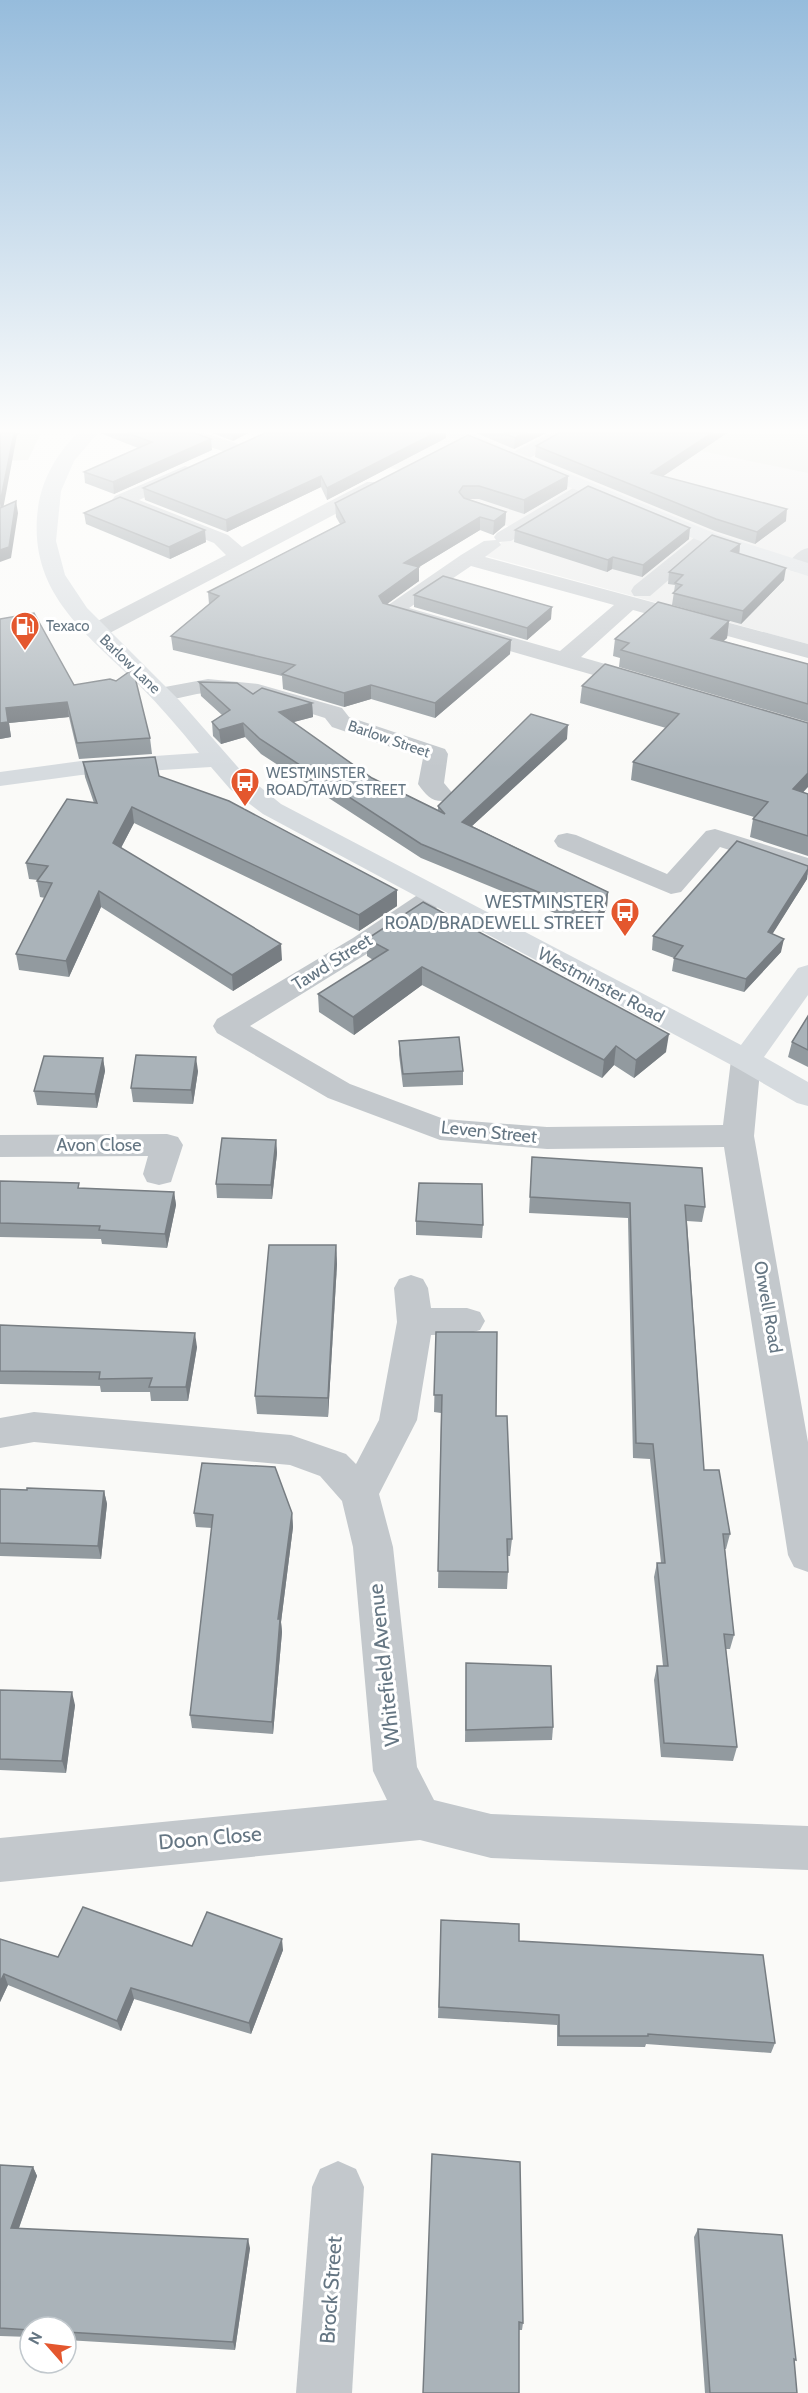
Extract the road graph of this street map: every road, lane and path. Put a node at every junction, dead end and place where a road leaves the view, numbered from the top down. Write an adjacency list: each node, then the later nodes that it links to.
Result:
1 (47, 545): 11 (main road, Barlow Lane)
2 (227, 545): 7 (street)
3 (262, 545): 7 (street)
4 (491, 545): 8 (street)
5 (697, 545): 10 (street)
6 (735, 545): 9 (main road)
7 (240, 556): 11 (street)
8 (468, 559): 10 (street); 13 (street)
9 (804, 563)
10 (635, 597): 12 (street); 13 (street)
11 (96, 631): 15 (main road, Barlow Lane)
12 (808, 651)
13 (571, 654): 14 (street)
14 (664, 689)
15 (162, 694): 16 (main road, Barlow Lane); 18 (street, Barlow Street)
16 (218, 759): 17 (main road); 21 (main road, Westminster Road)
17 (0, 779)
18 (441, 795)
19 (567, 841): 20 (street)
20 (808, 867)
21 (435, 896): 23 (street, Tawd Street); 24 (main road, Westminster Road)
22 (808, 974): 24 (main road)
23 (228, 1026): 26 (street, Leven Street)
24 (746, 1060): 25 (main road, Westminster Road); 26 (street, Orwell Road)
25 (808, 1096)
26 (738, 1136): 31 (street, Orwell Road)
27 (0, 1146): 28 (street, Avon Close)
28 (159, 1174)
29 (467, 1321): 32 (street)
30 (0, 1433): 32 (street, Whitefield Avenue)
31 (800, 1441): 33 (street, Orwell Road)
32 (360, 1494): 34 (street, Whitefield Avenue)
33 (808, 1555)
34 (420, 1818): 35 (street); 36 (street, Doon Close)
35 (808, 1848)
36 (0, 1860)
37 (338, 2187): 38 (street, Brock Street)
38 (324, 2393)

